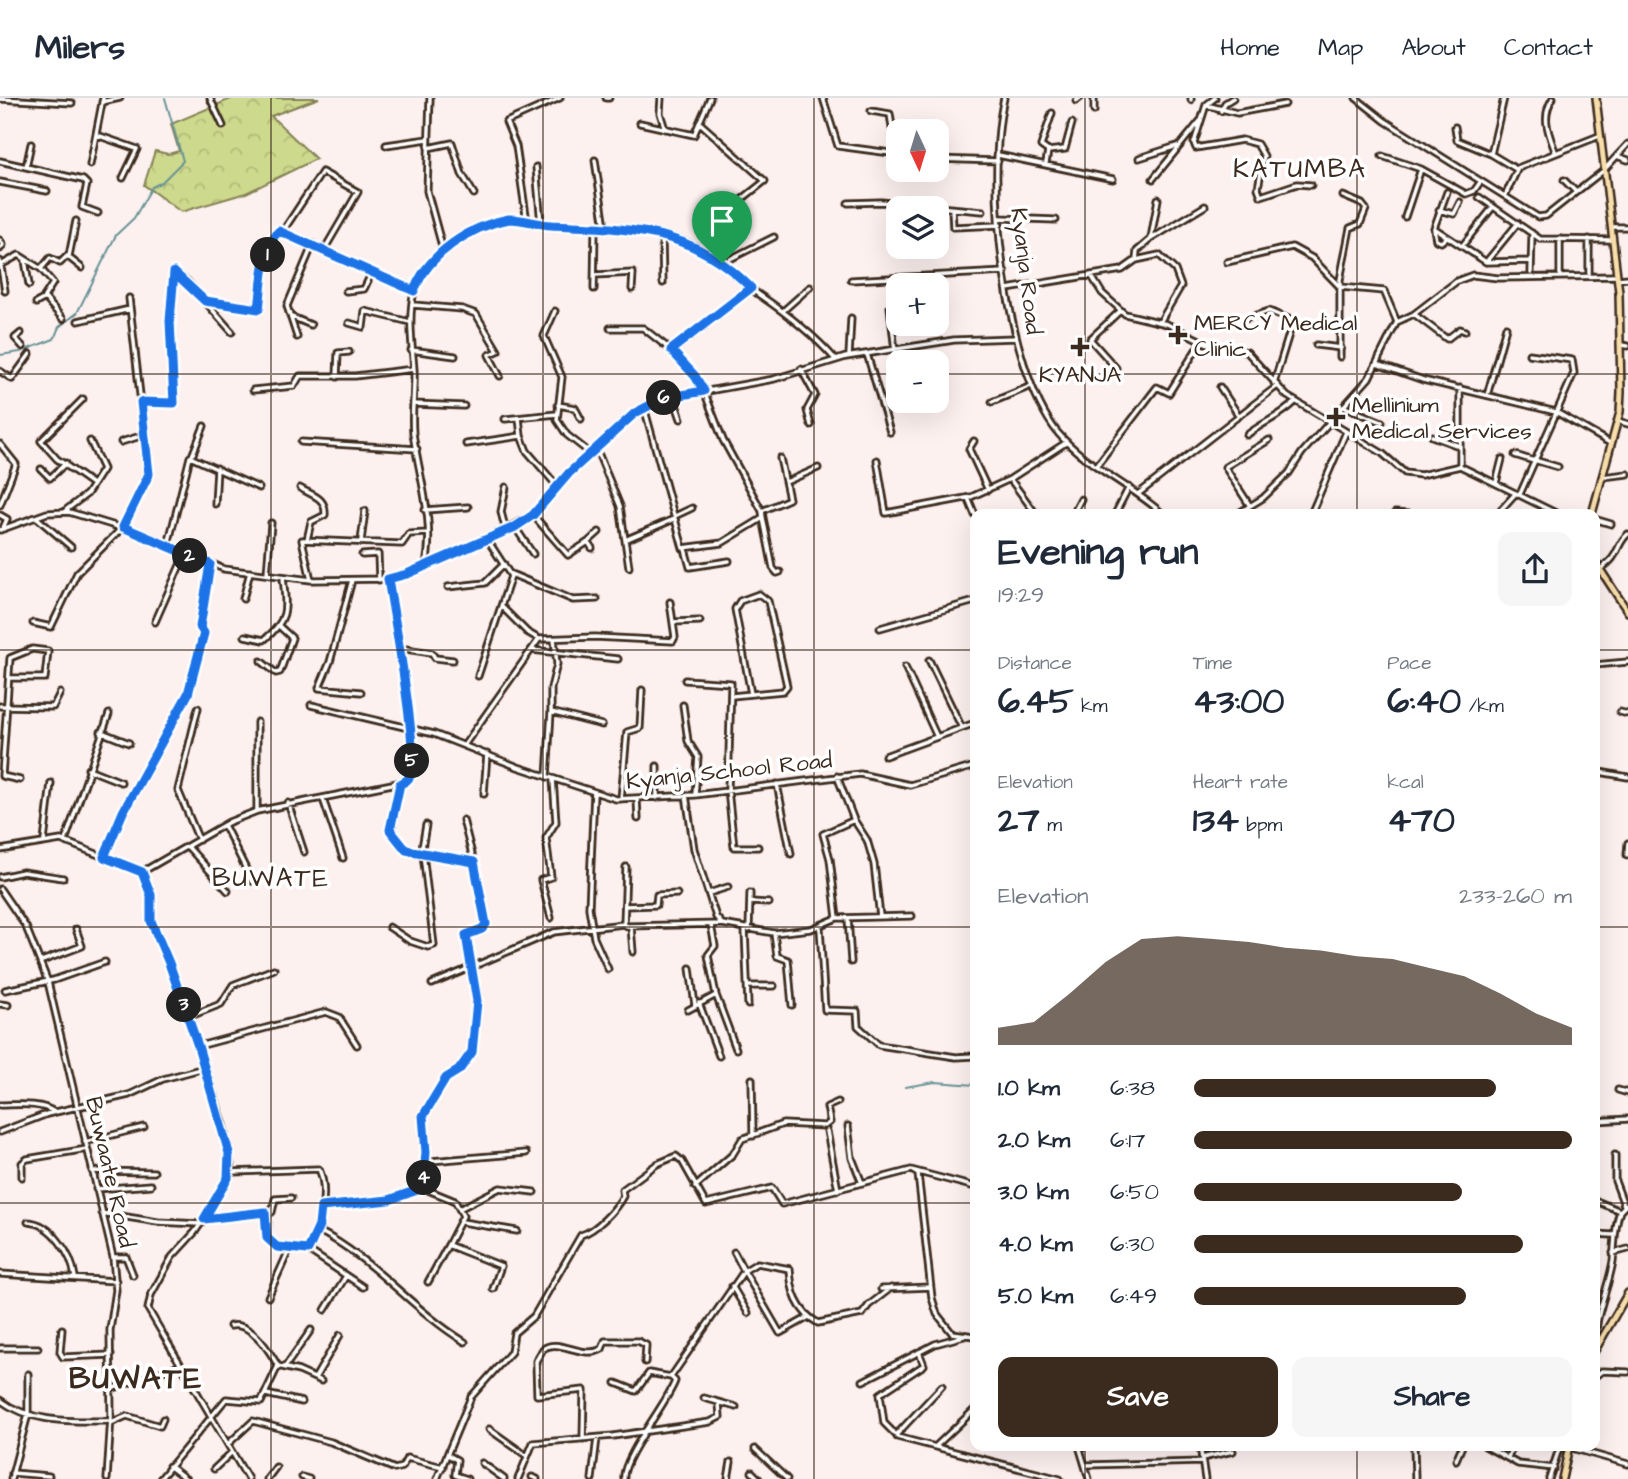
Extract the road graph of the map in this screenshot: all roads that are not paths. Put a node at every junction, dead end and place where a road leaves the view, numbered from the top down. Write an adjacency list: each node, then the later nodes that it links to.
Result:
1 (120, 98): 17 (street)
2 (210, 98): 30 (street)
3 (430, 98): 35 (street)
4 (559, 98): 89 (street)
5 (661, 98): 32 (street)
6 (710, 98): 28 (street)
7 (823, 98): 43 (street)
8 (1004, 98): 44 (street, Kyanja Road)
9 (1094, 98): 22 (street)
10 (1215, 98): 20 (street)
11 (1233, 98): 23 (street)
12 (1356, 98): 65 (street)
13 (1504, 98): 45 (street)
14 (1553, 98): 42 (street)
15 (1597, 98): 34 (main road)
16 (0, 99): 18 (street)
17 (102, 100): 33 (street)
18 (72, 103)
19 (1285, 104): 23 (street)
20 (1206, 105): 23 (street); 26 (street)
21 (871, 111): 25 (street)
22 (1094, 111)
23 (1221, 111)
24 (1052, 113): 41 (street)
25 (891, 119)
26 (1201, 119): 39 (street); 67 (street)
27 (640, 122): 32 (street)
28 (700, 123): 32 (street); 84 (street)
29 (1072, 123): 41 (street)
30 (223, 126)
31 (1455, 127): 45 (street)
32 (665, 129)
33 (97, 135): 55 (street); 61 (street)
34 (1599, 136): 42 (street); 60 (main road)
35 (429, 139): 38 (street); 40 (street)
36 (32, 144): 56 (street)
37 (1628, 144): 47 (street)
38 (386, 145)
39 (1177, 146): 49 (street); 63 (street)
40 (428, 148): 71 (street); 112 (street)
41 (1048, 151): 54 (street)
42 (1555, 151): 59 (street)
43 (886, 153)
44 (998, 155): 53 (street, Kyanja Road); 54 (street)
45 (1491, 155): 59 (street)
46 (1382, 156): 58 (street)
47 (1618, 156): 51 (street); 60 (street)
48 (949, 159): 53 (street)
49 (1139, 159)
50 (595, 160): 94 (street)
51 (1628, 160)
52 (0, 161): 56 (street)
53 (998, 161): 86 (street, Kyanja Road)
54 (1046, 163): 62 (street)
55 (90, 165)
56 (26, 167): 83 (street)
57 (536, 167): 91 (street)
58 (1421, 169): 65 (street); 85 (street)
59 (1516, 169): 73 (street)
60 (1603, 171): 70 (street); 95 (main road)
61 (123, 178)
62 (1114, 179)
63 (1153, 179)
64 (1564, 180): 70 (street)
65 (1480, 181): 73 (street)
66 (0, 183): 68 (street)
67 (1311, 185)
68 (47, 191)
69 (1447, 192): 81 (street)
70 (1576, 192): 73 (street)
71 (474, 194)
72 (1343, 196): 136 (street)
73 (1505, 196)
74 (1479, 197): 79 (street)
75 (1158, 199): 103 (street)
76 (1460, 202): 81 (street)
77 (848, 203): 80 (street)
78 (1205, 206): 103 (street)
79 (1493, 207): 90 (street); 109 (street)
80 (952, 209): 82 (street); 92 (street)
81 (1439, 210): 97 (street)
82 (983, 211)
83 (98, 213)
84 (715, 213)
85 (1405, 217)
86 (1000, 218): 87 (street); 92 (street, Kyanja Road)
87 (1056, 220)
88 (76, 221): 113 (street)
89 (527, 222): 91 (street); 112 (street)
90 (1518, 223): 99 (street); 116 (street)
91 (541, 224): 93 (street)
92 (1000, 226): 124 (street, Kyanja Road)
93 (595, 227): 94 (street); 128 (street)
94 (606, 227): 100 (street)
95 (1612, 227): 96 (street); 107 (main road)
96 (1628, 227)
97 (1434, 228): 102 (street); 102 (street)
98 (282, 231): 108 (street); 111 (street); 146 (street)
99 (1532, 233): 104 (street); 117 (street)
100 (663, 237): 120 (street); 133 (street)
101 (774, 237): 120 (street)
102 (1447, 237): 109 (street)
103 (1151, 239): 115 (street)
104 (1560, 239): 105 (street); 127 (street)
105 (1589, 239): 107 (street); 126 (street)
106 (0, 240): 110 (street)
107 (1614, 240): 130 (main road)
108 (313, 244): 111 (street); 154 (street)
109 (1462, 246): 116 (street)
110 (0, 249)
111 (324, 250): 123 (street)
112 (443, 250): 143 (street)
113 (69, 257): 121 (street); 122 (street)
114 (25, 260): 119 (street); 122 (street); 134 (street)
115 (1136, 260): 129 (street); 159 (street)
116 (1486, 261): 117 (street)
117 (1531, 261): 125 (street)
118 (1227, 262): 136 (street)
119 (1, 263): 141 (street)
120 (722, 263): 137 (street)
121 (82, 268)
122 (41, 269): 144 (street)
123 (372, 272): 142 (street); 143 (street)
124 (1005, 272): 132 (street); 140 (street, Kyanja Road)
125 (1531, 273)
126 (1589, 273)
127 (1560, 274)
128 (595, 275): 138 (street); 139 (street)
129 (1091, 275): 140 (street); 150 (street)
130 (1618, 277): 131 (street); 153 (street); 173 (main road)
131 (1628, 278)
132 (851, 280)
133 (663, 284)
134 (29, 285)
135 (810, 287): 152 (street)
136 (1340, 287): 160 (street); 176 (street)
137 (751, 288): 152 (street); 178 (street)
138 (594, 289)
139 (632, 289)
140 (1007, 289): 170 (street, Kyanja Road)
141 (5, 291)
142 (346, 291)
143 (414, 291): 148 (street)
144 (45, 298): 147 (street); 156 (street)
145 (129, 298): 149 (street)
146 (205, 301): 167 (street); 205 (street)
147 (36, 303)
148 (413, 305): 158 (street); 194 (street)
149 (130, 309): 157 (street); 205 (street)
150 (1120, 311): 159 (street); 190 (street)
151 (555, 312): 209 (street)
152 (783, 312): 188 (street)
153 (1414, 314): 160 (street); 166 (street)
154 (290, 316): 163 (street); 169 (street)
155 (851, 318): 186 (street)
156 (63, 319)
157 (78, 321)
158 (410, 322): 161 (street); 177 (street)
159 (1160, 322): 171 (street)
160 (1397, 322): 189 (street)
161 (349, 323)
162 (1230, 324): 196 (street)
163 (311, 325)
164 (1506, 327): 202 (street)
165 (610, 328): 178 (street)
166 (1465, 331)
167 (232, 332)
168 (21, 333): 175 (street)
169 (297, 337)
170 (1016, 338): 179 (street); 197 (street, Kyanja Road)
171 (1201, 342): 196 (street); 252 (street)
172 (1316, 345): 176 (street)
173 (1620, 345): 174 (street); 221 (main road)
174 (1628, 346)
175 (23, 347)
176 (1341, 348): 187 (street)
177 (411, 350): 185 (street); 191 (street)
178 (671, 350): 201 (street)
179 (900, 350)
180 (349, 352): 195 (street)
181 (886, 352): 183 (street)
182 (30, 354): 193 (street)
183 (867, 354): 186 (street); 226 (street)
184 (1529, 354): 213 (street)
185 (455, 356)
186 (849, 356): 188 (street)
187 (1340, 357)
188 (835, 359): 192 (street)
189 (1377, 364): 199 (street); 212 (street)
190 (1116, 368)
191 (414, 369): 195 (street); 208 (street)
192 (801, 369): 201 (street); 225 (street)
193 (0, 371)
194 (500, 376)
195 (337, 377): 200 (street)
196 (1275, 385): 207 (street); 215 (street)
197 (1031, 386): 206 (street); 237 (street, Kyanja Road)
198 (1220, 387): 215 (street)
199 (1460, 388): 202 (street); 241 (street)
200 (254, 390)
201 (704, 391): 203 (street); 292 (street)
202 (1488, 393): 213 (street)
203 (673, 396): 211 (street); 219 (street)
204 (83, 399): 251 (street)
205 (141, 402): 228 (street)
206 (992, 402)
207 (1295, 402): 220 (street); 229 (street)
208 (413, 404): 210 (street); 243 (street)
209 (558, 405): 214 (street); 218 (street)
210 (464, 406)
211 (644, 407): 242 (street); 296 (street)
212 (1344, 407): 220 (street); 222 (street)
213 (1556, 412): 238 (street); 250 (street)
214 (557, 415): 217 (street); 244 (street)
215 (1240, 416): 271 (street)
216 (505, 418): 217 (street)
217 (519, 418): 230 (street)
218 (581, 419)
219 (681, 419)
220 (1330, 421): 227 (street); 276 (street)
221 (1618, 421): 223 (street); 238 (main road)
222 (1382, 422)
223 (1628, 424)
224 (204, 425): 246 (street)
225 (811, 425)
226 (890, 432)
227 (1346, 432): 253 (street); 285 (street)
228 (144, 435): 235 (street); 301 (street)
229 (1247, 435)
230 (521, 436): 240 (street); 265 (street)
231 (1432, 436): 241 (street)
232 (1269, 440): 276 (street)
233 (90, 441): 262 (street)
234 (974, 441): 269 (street)
235 (121, 442)
236 (301, 442): 243 (street)
237 (1068, 442): 252 (street, Kyanja Road); 260 (street)
238 (1610, 443): 259 (main road)
239 (0, 444): 275 (street)
240 (466, 444)
241 (1459, 446): 253 (street)
242 (596, 448): 244 (street); 310 (street)
243 (417, 449): 289 (street)
244 (590, 453): 265 (street)
245 (1515, 455): 250 (street)
246 (191, 456): 255 (street); 313 (street)
247 (780, 458): 261 (street)
248 (1502, 459): 263 (street)
249 (877, 460): 272 (street)
250 (1534, 461): 254 (street); 270 (street)
251 (66, 463): 257 (street); 262 (street)
252 (1097, 464): 266 (street, Kyanja Road)
253 (1460, 466): 263 (street)
254 (1558, 467)
255 (217, 468): 267 (street); 274 (street)
256 (818, 468): 261 (street)
257 (41, 469)
258 (1628, 474): 259 (street)
259 (1600, 477): 288 (main road)
260 (1010, 479): 269 (street); 280 (street)
261 (786, 482): 292 (street)
262 (92, 483): 290 (street)
263 (1496, 483): 270 (street)
264 (506, 486): 304 (street)
265 (558, 487): 294 (street)
266 (1129, 487): 271 (street, Kyanja Road); 282 (street)
267 (259, 488)
268 (300, 488): 309 (street)
269 (988, 490): 272 (street)
270 (1518, 493): 286 (street); 287 (street)
271 (1138, 494): 283 (street, Kyanja Road)
272 (968, 498): 279 (street)
273 (1081, 499): 281 (street)
274 (215, 503)
275 (0, 505)
276 (1250, 506): 284 (street)
277 (468, 507): 289 (street)
278 (692, 508): 296 (street)
279 (973, 509)
280 (1032, 509)
281 (1076, 509)
282 (1118, 509)
283 (1157, 509)
284 (1245, 509)
285 (1313, 509)
286 (1502, 509)
287 (1546, 509)
288 (1593, 509)
289 (425, 510): 306 (street)
290 (65, 511): 295 (street); 301 (street)
291 (365, 511): 311 (street)
292 (762, 511): 297 (street)
293 (0, 515): 303 (street)
294 (533, 515): 302 (street); 312 (street)
295 (36, 517): 303 (street); 314 (street)
296 (675, 517): 310 (street); 316 (street)
297 (763, 518): 316 (street); 327 (street)
298 (1600, 521): 300 (street)
299 (271, 523): 328 (street)
300 (1611, 524)
301 (123, 527): 313 (street); 345 (street)
302 (515, 527): 304 (street); 318 (street)
303 (1, 530)
304 (506, 531): 308 (street)
305 (598, 532): 312 (street)
306 (428, 533): 311 (street); 323 (street)
307 (1628, 534): 325 (street)
308 (487, 539): 322 (street); 323 (street)
309 (307, 540): 311 (street); 332 (street)
310 (625, 540): 324 (street)
311 (361, 541)
312 (588, 542): 315 (street)
313 (168, 545): 317 (street)
314 (71, 547)
315 (592, 548)
316 (685, 549): 320 (street)
317 (185, 554): 321 (street); 343 (street)
318 (533, 554)
319 (362, 555): 334 (street)
320 (729, 561)
321 (210, 564): 326 (street); 428 (street)
322 (504, 564): 329 (street); 335 (street)
323 (426, 565): 331 (street)
324 (629, 567)
325 (1600, 569): 341 (main road)
326 (250, 572): 328 (street); 336 (street)
327 (780, 572)
328 (267, 573): 330 (street)
329 (511, 574): 337 (street); 340 (street)
330 (283, 577): 332 (street); 346 (street)
331 (388, 579): 334 (street); 351 (street)
332 (311, 580): 333 (street)
333 (352, 580): 334 (street); 365 (street)
334 (379, 580)
335 (448, 587)
336 (243, 599)
337 (597, 599)
338 (670, 602): 344 (street)
339 (970, 604): 347 (street)
340 (502, 607): 349 (street); 361 (street)
341 (1628, 612)
342 (700, 621): 344 (street)
343 (155, 622)
344 (673, 622): 350 (street)
345 (33, 623)
346 (279, 626): 348 (street); 357 (street)
347 (880, 628)
348 (245, 636)
349 (539, 639): 350 (street); 352 (street)
350 (554, 639): 353 (street)
351 (399, 648): 355 (street); 381 (street)
352 (531, 650): 353 (street); 386 (street)
353 (555, 654): 354 (street); 374 (street)
354 (618, 659)
355 (453, 660)
356 (929, 660): 382 (street)
357 (261, 661)
358 (1628, 662): 359 (street)
359 (1600, 664)
360 (905, 667): 384 (street)
361 (478, 676)
362 (9, 677): 362 (street); 369 (street)
363 (685, 680): 368 (street)
364 (642, 690): 408 (street)
365 (361, 692)
366 (60, 693): 369 (street)
367 (751, 694): 367 (street); 368 (street)
368 (733, 696): 401 (street)
369 (7, 705): 372 (street); 396 (street)
370 (311, 705): 381 (street, Kyanja School Road)
371 (683, 705): 405 (street)
372 (0, 706)
373 (198, 708): 417 (street)
374 (551, 712): 380 (street); 395 (street)
375 (1620, 712): 377 (street)
376 (108, 714): 383 (street)
377 (1628, 714)
378 (257, 722): 411 (street)
379 (970, 725): 382 (street)
380 (602, 726)
381 (410, 728): 386 (street, Kyanja School Road); 399 (street)
382 (962, 728): 384 (street)
383 (101, 732): 385 (street); 391 (street)
384 (937, 737): 388 (street)
385 (129, 743)
386 (465, 744): 387 (street, Kyanja School Road)
387 (487, 754): 395 (street, Kyanja School Road); 403 (street)
388 (886, 756)
389 (657, 766): 406 (street)
390 (970, 767): 393 (street, Kyanja School Road)
391 (88, 769): 397 (street); 419 (street)
392 (1600, 772): 394 (street)
393 (836, 776): 400 (street, Kyanja School Road); 414 (street)
394 (1628, 777)
395 (550, 778): 402 (street, Kyanja School Road); 447 (street)
396 (20, 780)
397 (121, 782)
398 (51, 783): 418 (street)
399 (400, 784): 407 (street); 425 (street)
400 (777, 785): 401 (street, Kyanja School Road); 426 (street)
401 (728, 790): 405 (street, Kyanja School Road); 422 (street)
402 (594, 792): 408 (street, Kyanja School Road); 453 (street)
403 (484, 794)
404 (686, 795): 405 (street, Kyanja School Road); 406 (street, Kyanja School Road); 441 (street)
405 (695, 795)
406 (657, 798): 409 (street, Kyanja School Road)
407 (323, 799): 410 (street); 429 (street)
408 (621, 799): 409 (street, Kyanja School Road)
409 (637, 799): 412 (street)
410 (288, 803): 411 (street); 424 (street)
411 (257, 811): 415 (street)
412 (638, 819)
413 (463, 820): 430 (street)
414 (854, 820): 446 (street); 448 (street)
415 (223, 825): 417 (street); 435 (street)
416 (426, 825): 425 (street)
417 (199, 840): 421 (street)
418 (44, 841): 419 (street); 423 (street)
419 (65, 841): 428 (street)
420 (1628, 843): 427 (street)
421 (188, 847): 432 (street); 438 (street)
422 (758, 847)
423 (0, 850)
424 (303, 852)
425 (422, 854): 430 (street); 454 (street)
426 (791, 854)
427 (1627, 855)
428 (104, 857): 432 (street)
429 (343, 858)
430 (474, 862): 466 (street)
431 (626, 867): 444 (street)
432 (142, 872): 480 (street)
433 (0, 877): 434 (street)
434 (64, 878)
435 (252, 881)
436 (728, 887): 441 (street)
437 (0, 889): 461 (street, Buwaate Road)
438 (228, 891)
439 (750, 892): 442 (street)
440 (677, 894): 444 (street)
441 (709, 894): 451 (street)
442 (749, 902): 443 (street); 458 (street)
443 (769, 903)
444 (625, 906): 450 (street)
445 (912, 916): 446 (street)
446 (880, 917): 449 (street)
447 (551, 918)
448 (837, 918): 449 (street); 456 (street)
449 (848, 918): 463 (street)
450 (624, 924): 453 (street); 455 (street)
451 (722, 924): 452 (street); 458 (street)
452 (711, 925): 455 (street); 473 (street)
453 (591, 926): 466 (street); 467 (street)
454 (389, 927)
455 (631, 927): 460 (street)
456 (820, 927): 459 (street); 485 (street)
457 (76, 929): 461 (street)
458 (747, 930): 459 (street); 470 (street)
459 (774, 933): 478 (street)
460 (633, 952)
461 (42, 961): 468 (street, Buwaate Road)
462 (105, 962): 468 (street)
463 (851, 962)
464 (690, 968): 475 (street)
465 (274, 969): 480 (street)
466 (472, 969): 469 (street); 505 (street)
467 (608, 969)
468 (48, 982): 472 (street); 492 (street, Buwaate Road)
469 (432, 984)
470 (748, 986): 471 (street); 477 (street)
471 (774, 986)
472 (5, 990)
473 (716, 996): 475 (street); 483 (street)
474 (0, 1004): 476 (street)
475 (697, 1004): 479 (street); 484 (street)
476 (8, 1005)
477 (748, 1005)
478 (792, 1005)
479 (688, 1010)
480 (188, 1017): 482 (street)
481 (358, 1045): 482 (street)
482 (198, 1046): 486 (street)
483 (736, 1049)
484 (719, 1056)
485 (970, 1056)
486 (204, 1068): 492 (street); 508 (street)
487 (752, 1079): 500 (street)
488 (1618, 1090): 489 (street)
489 (1628, 1093)
490 (838, 1102): 500 (street)
491 (0, 1105): 493 (street)
492 (78, 1108): 493 (street); 501 (street, Buwaate Road)
493 (54, 1112): 499 (street)
494 (1628, 1119): 495 (street)
495 (1600, 1121)
496 (848, 1126): 511 (street)
497 (144, 1127): 501 (street)
498 (827, 1131): 517 (street)
499 (0, 1132)
500 (753, 1136): 514 (street)
501 (85, 1142): 502 (street, Buwaate Road)
502 (87, 1149): 506 (street, Buwaate Road); 510 (street)
503 (526, 1153): 505 (street)
504 (1615, 1155): 521 (street)
505 (426, 1164): 515 (street)
506 (92, 1171): 507 (street); 516 (street, Buwaate Road)
507 (154, 1172)
508 (231, 1172): 522 (street); 527 (street)
509 (919, 1172): 511 (street); 513 (street); 550 (street)
510 (22, 1177)
511 (862, 1183): 517 (street)
512 (151, 1185): 516 (street)
513 (970, 1186)
514 (695, 1187): 517 (street); 616 (street)
515 (423, 1188): 522 (street); 523 (street)
516 (96, 1189): 525 (street, Buwaate Road)
517 (838, 1190)
518 (534, 1192): 523 (street)
519 (291, 1199): 526 (street)
520 (1600, 1203): 524 (street)
521 (1626, 1204): 524 (street)
522 (321, 1207): 530 (street)
523 (461, 1208): 529 (street)
524 (1620, 1211): 533 (street)
525 (102, 1213): 527 (street); 540 (street, Buwaate Road)
526 (268, 1215): 527 (street); 535 (street)
527 (202, 1221): 573 (street)
528 (27, 1222): 545 (street)
529 (462, 1222): 531 (street); 534 (street)
530 (317, 1230): 537 (street); 566 (street)
531 (517, 1231)
532 (1600, 1234): 533 (street)
533 (1614, 1235): 539 (street)
534 (448, 1245): 547 (street); 552 (street)
535 (290, 1248): 537 (street); 555 (street)
536 (1628, 1249): 539 (street)
537 (308, 1250): 544 (street)
538 (734, 1252): 541 (street)
539 (1613, 1253): 556 (street)
540 (113, 1257): 543 (street); 546 (street, Buwaate Road)
541 (744, 1271): 548 (street); 559 (street); 559 (street)
542 (0, 1274): 545 (street)
543 (134, 1275)
544 (346, 1276): 549 (street); 557 (street)
545 (75, 1277): 546 (street)
546 (116, 1281): 571 (street, Buwaate Road)
547 (428, 1282)
548 (732, 1286): 558 (street); 579 (street)
549 (363, 1287)
550 (930, 1287): 551 (street); 564 (street)
551 (891, 1288): 553 (street); 559 (street)
552 (493, 1289)
553 (881, 1289)
554 (1628, 1293): 567 (main road)
555 (268, 1297)
556 (1600, 1299)
557 (325, 1310)
558 (748, 1313)
559 (809, 1317)
560 (230, 1326): 574 (street)
561 (62, 1329): 571 (street)
562 (311, 1330): 575 (street)
563 (340, 1335): 580 (street)
564 (964, 1336): 565 (street); 570 (street)
565 (970, 1336)
566 (465, 1342)
567 (1600, 1342)
568 (0, 1348): 569 (street)
569 (38, 1348)
570 (919, 1352): 582 (street); 599 (street)
571 (111, 1355): 585 (street, Buwaate Road)
572 (645, 1362): 601 (street)
573 (180, 1365): 585 (street); 594 (street)
574 (278, 1366): 575 (street); 586 (street)
575 (285, 1367): 580 (street)
576 (1628, 1372): 577 (street)
577 (1600, 1373)
578 (27, 1374): 592 (street)
579 (671, 1377): 583 (street); 598 (street)
580 (315, 1378): 581 (street)
581 (321, 1381)
582 (863, 1381)
583 (616, 1383)
584 (942, 1386): 599 (street)
585 (111, 1389): 596 (street, Buwaate Road)
586 (265, 1394): 589 (street); 594 (street)
587 (704, 1398): 590 (street)
588 (0, 1400): 592 (street)
589 (302, 1402)
590 (719, 1403): 591 (street); 598 (street)
591 (736, 1407)
592 (27, 1414): 596 (street); 632 (street)
593 (970, 1414): 603 (street)
594 (211, 1416): 602 (street); 625 (street)
595 (163, 1419): 596 (street)
596 (111, 1422): 636 (street, Buwaate Road)
597 (489, 1429): 617 (street)
598 (644, 1431): 600 (street); 648 (street)
599 (896, 1436): 603 (street)
600 (597, 1438): 601 (street); 647 (street)
601 (583, 1439): 617 (street)
602 (228, 1444): 615 (street); 626 (street)
603 (936, 1446): 652 (street)
604 (755, 1449): 651 (street)
605 (1081, 1451): 624 (street)
606 (1201, 1451): 619 (street)
607 (1233, 1451): 619 (street)
608 (1414, 1451): 655 (street)
609 (1460, 1451): 620 (street)
610 (1495, 1451): 618 (street)
611 (1510, 1451): 618 (street)
612 (1559, 1451): 628 (street)
613 (1567, 1451): 657 (main road)
614 (1585, 1451): 623 (street)
615 (232, 1452): 629 (street); 630 (street)
616 (448, 1455): 626 (street); 644 (street)
617 (527, 1456): 646 (street)
618 (1508, 1458): 628 (street)
619 (1202, 1460): 624 (street); 654 (street)
620 (1456, 1460)
621 (730, 1462): 649 (street)
622 (482, 1463): 645 (street)
623 (1628, 1464)
624 (1086, 1465): 653 (street)
625 (169, 1466): 637 (street); 638 (street)
626 (443, 1466): 643 (street)
627 (276, 1467): 641 (street)
628 (1555, 1468): 656 (street)
629 (214, 1469)
630 (244, 1471): 639 (street); 640 (street)
631 (752, 1472): 650 (street)
632 (12, 1473): 633 (street); 635 (street)
633 (49, 1476)
634 (302, 1478): 642 (street)
635 (11, 1479)
636 (107, 1479)
637 (160, 1479)
638 (186, 1479)
639 (238, 1479)
640 (248, 1479)
641 (267, 1479)
642 (309, 1479)
643 (437, 1479)
644 (467, 1479)
645 (504, 1479)
646 (518, 1479)
647 (592, 1479)
648 (624, 1479)
649 (728, 1479)
650 (759, 1479)
651 (787, 1479)
652 (1060, 1479)
653 (1089, 1479)
654 (1205, 1479)
655 (1415, 1479)
656 (1549, 1479)
657 (1562, 1479)

